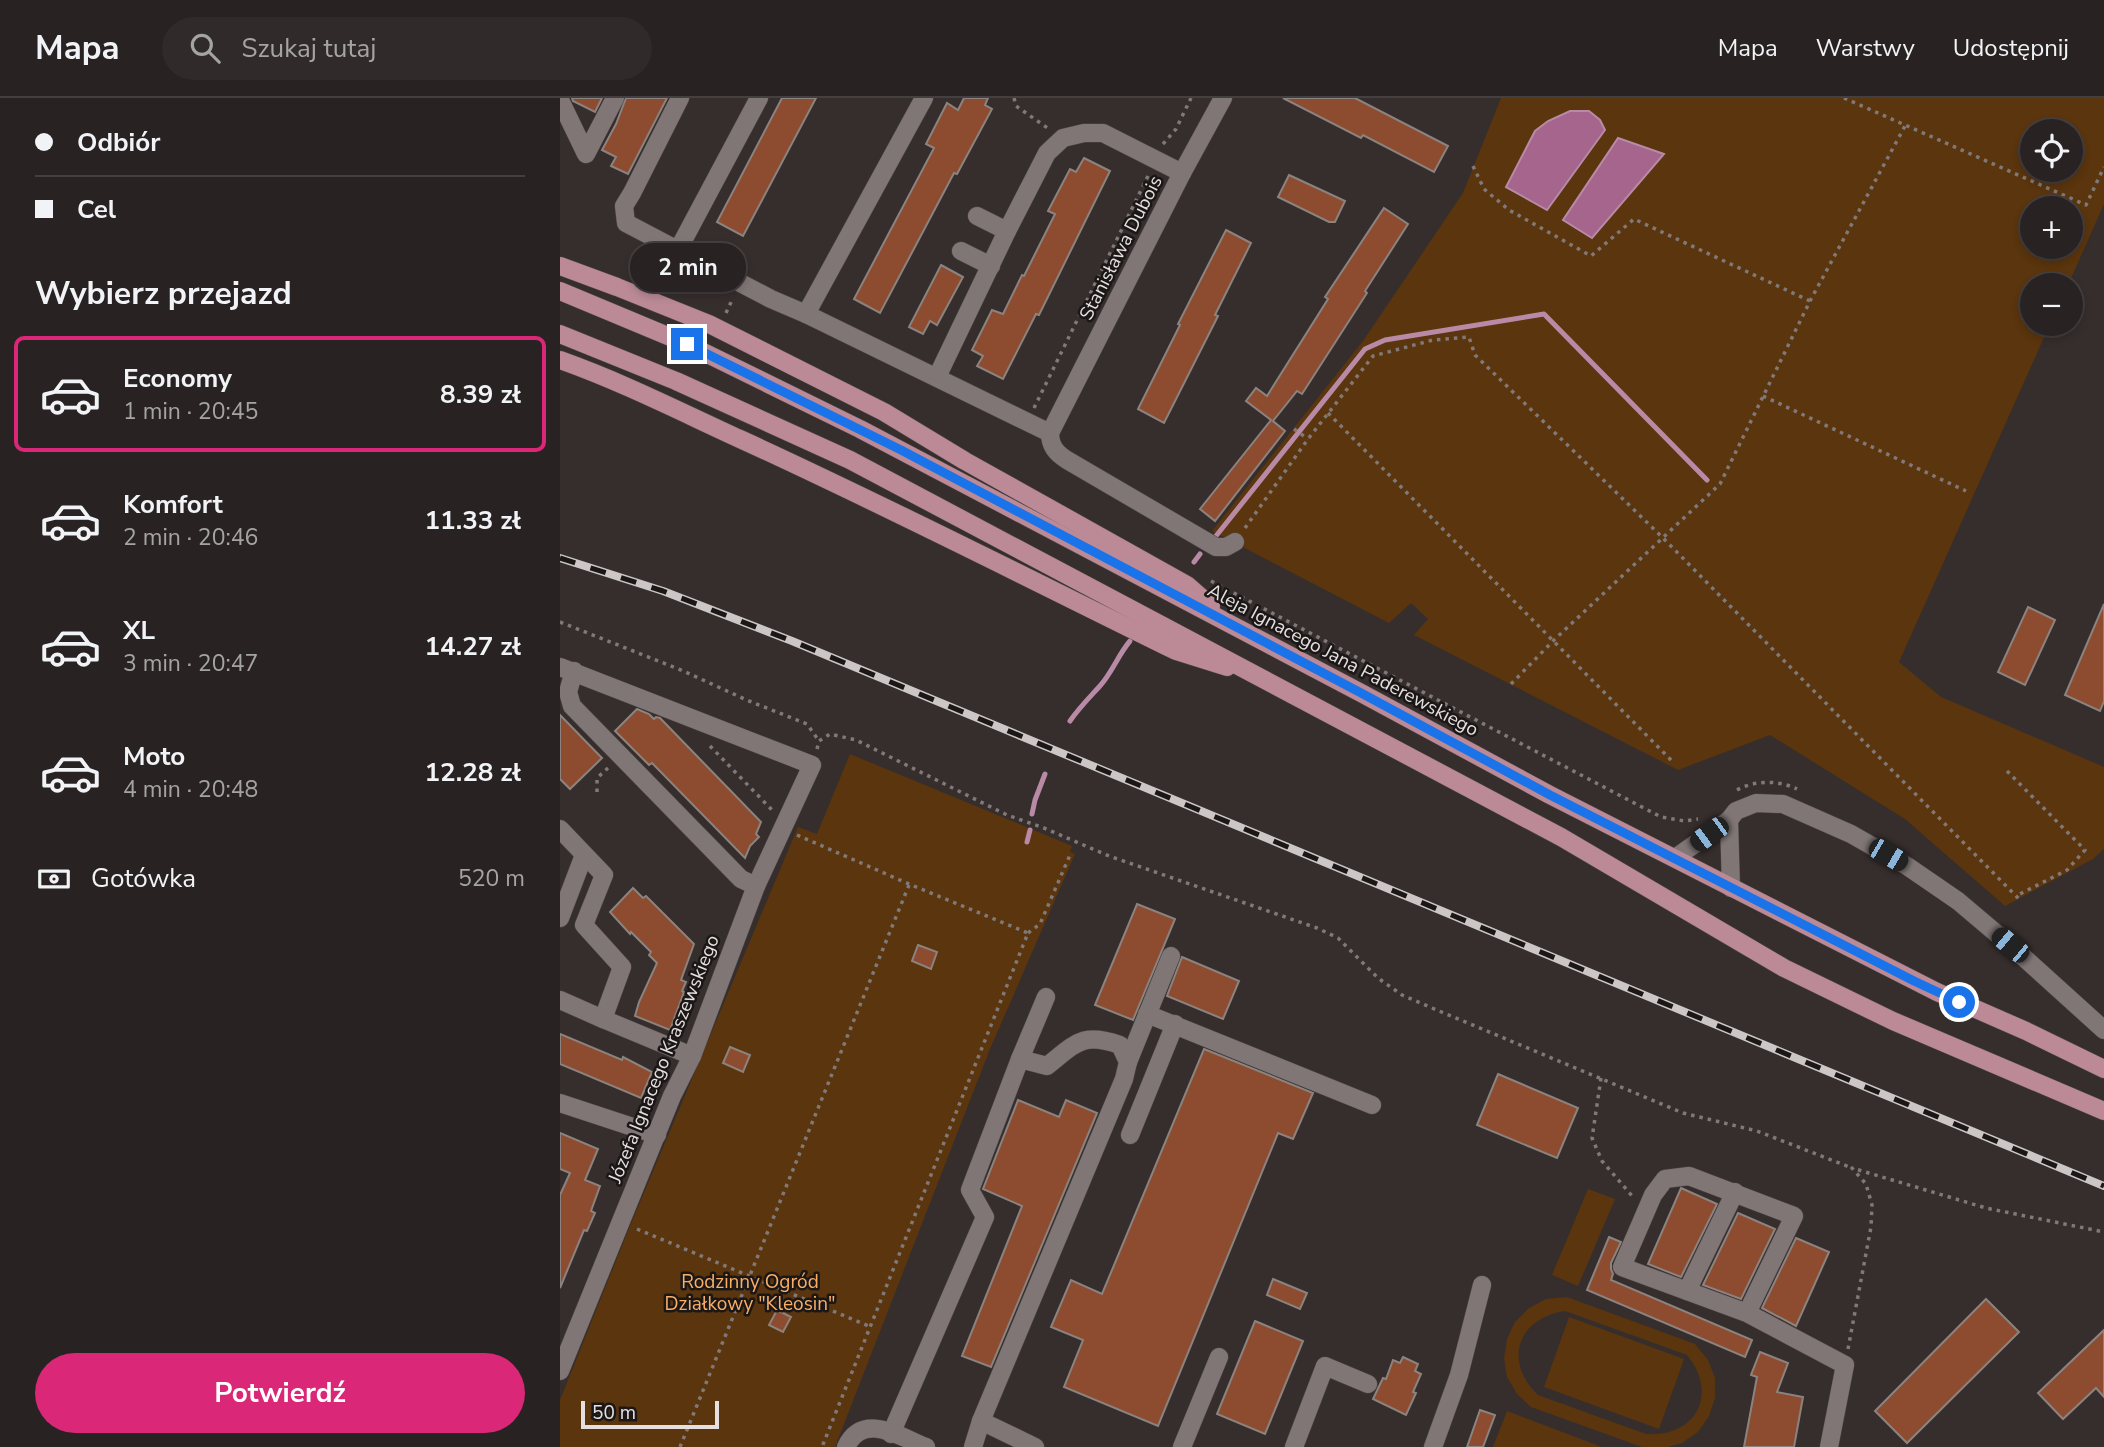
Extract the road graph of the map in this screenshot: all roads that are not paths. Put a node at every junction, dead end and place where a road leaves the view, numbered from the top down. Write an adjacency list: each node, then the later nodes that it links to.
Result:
1 (615, 98): 6 (street)
2 (680, 98): 10 (street)
3 (759, 98): 10 (street)
4 (924, 98): 15 (street)
5 (1223, 98): 7 (street, Stanisława Dubois)
6 (560, 100)
7 (1182, 173): 9 (street); 19 (street, Stanisława Dubois)
8 (977, 216): 9 (street)
9 (1007, 232): 13 (street)
10 (678, 250): 15 (street)
11 (961, 251): 13 (street)
12 (560, 266): 21 (main road)
13 (991, 266): 18 (street)
14 (560, 291): 21 (main road, Aleja Ignacego Jana Paderewskiego)
15 (806, 314): 18 (street)
16 (560, 334): 23 (main road)
17 (560, 360): 23 (main road)
18 (937, 377): 19 (street)
19 (1054, 426): 20 (street)
20 (1236, 541)
21 (1234, 626): 27 (main road, Aleja Ignacego Jana Paderewskiego)
22 (567, 669): 28 (street); 28 (street, Józefa Ignacego Kraszewskiego)
23 (1256, 674): 44 (main road)
24 (1729, 820): 27 (street); 29 (street); 37 (street)
25 (560, 829): 26 (street)
26 (584, 855): 30 (street); 35 (street)
27 (1675, 858): 29 (main road, Aleja Ignacego Jana Paderewskiego)
28 (756, 886): 38 (street, Józefa Ignacego Kraszewskiego)
29 (1731, 888): 41 (main road, Aleja Ignacego Jana Paderewskiego)
30 (560, 918)
31 (1171, 956): 34 (street)
32 (1046, 997): 39 (street)
33 (560, 1000): 35 (street)
34 (1147, 1014): 36 (street); 40 (street)
35 (603, 1019): 38 (street)
36 (1175, 1024): 43 (street); 46 (street)
37 (2104, 1030)
38 (692, 1056): 45 (street, Józefa Ignacego Kraszewskiego)
39 (1020, 1059): 40 (street); 55 (street)
40 (1128, 1062): 54 (street)
41 (2104, 1069)
42 (560, 1103): 45 (street)
43 (1372, 1105)
44 (2104, 1111)
45 (657, 1135): 52 (street, Józefa Ignacego Kraszewskiego)
46 (1130, 1135)
47 (1735, 1192): 49 (street); 49 (street); 50 (street)
48 (1482, 1285): 62 (street)
49 (1687, 1291): 50 (street)
50 (1747, 1313): 63 (street)
51 (1219, 1357): 60 (street)
52 (560, 1371)
53 (1368, 1384): 61 (street)
54 (981, 1421): 58 (street); 59 (street)
55 (891, 1434): 56 (street); 57 (street)
56 (847, 1445)
57 (926, 1447)
58 (973, 1447)
59 (1035, 1447)
60 (1182, 1447)
61 (1294, 1447)
62 (1433, 1447)
63 (1829, 1447)

